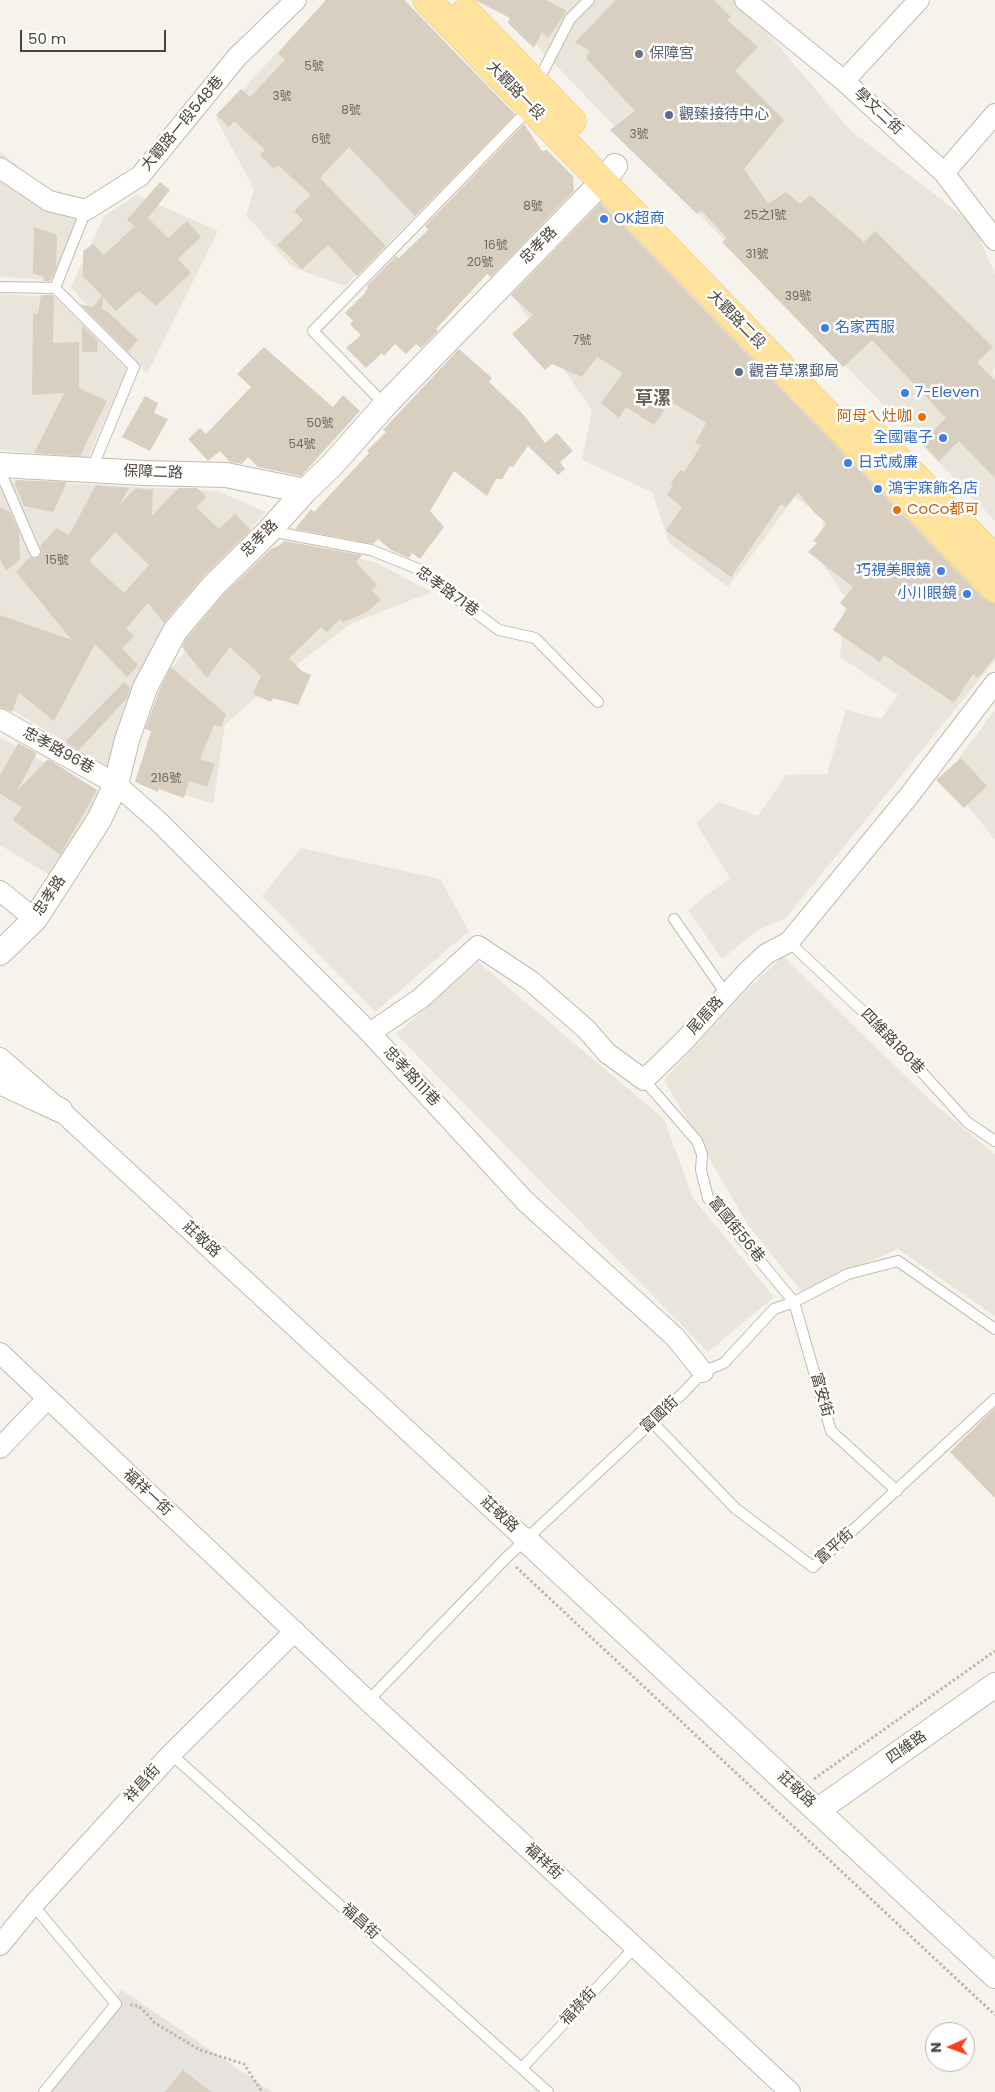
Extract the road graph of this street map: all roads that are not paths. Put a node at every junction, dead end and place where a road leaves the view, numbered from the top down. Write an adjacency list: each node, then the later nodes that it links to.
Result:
1 (296, 0): 13 (street, 大觀路一段548巷)
2 (427, 0): 8 (main road, 大觀路一段)
3 (454, 0): 8 (main road, 大觀路一段)
4 (589, 0): 8 (lane)
5 (744, 0): 7 (street, 學文二街)
6 (918, 0): 7 (street)
7 (844, 81): 11 (street, 學文二街)
8 (534, 96): 12 (main road, 大觀路一段); 17 (lane)
9 (995, 114): 11 (street)
10 (0, 168): 13 (street)
11 (944, 173): 14 (street, 學文二街)
12 (609, 174): 17 (street, 忠孝路); 24 (main road, 大觀路二段); 25 (main road, 大觀路二段)
13 (86, 210): 16 (lane)
14 (995, 240)
15 (0, 287): 16 (lane)
16 (56, 288): 20 (lane)
17 (385, 405): 21 (street, 忠孝路)
18 (0, 464): 20 (street, 保障二路)
19 (0, 471): 23 (lane)
20 (91, 471): 21 (street, 保障二路)
21 (305, 491): 22 (street, 忠孝路)
22 (269, 531): 27 (lane, 忠孝路71巷); 29 (street, 忠孝路)
23 (35, 552)
24 (995, 559)
25 (995, 588)
26 (995, 683): 33 (street, 尾厝路)
27 (598, 702)
28 (0, 719): 29 (street, 忠孝路96巷)
29 (116, 784): 32 (street, 忠孝路); 36 (street, 忠孝路111巷)
30 (0, 891): 32 (street)
31 (674, 919): 35 (lane)
32 (35, 920): 34 (street, 忠孝路)
33 (789, 942): 35 (street, 尾厝路); 41 (lane, 四維路180巷)
34 (0, 953)
35 (726, 994): 38 (street, 尾厝路)
36 (370, 1033): 38 (street); 45 (street, 忠孝路111巷)
37 (0, 1058): 40 (street, 莊敬路)
38 (644, 1080): 42 (lane, 富國街56巷)
39 (0, 1082): 40 (street)
40 (60, 1110): 51 (street, 莊敬路)
41 (995, 1141)
42 (794, 1302): 43 (lane, 富國街); 45 (lane, 富國街); 50 (lane, 富安街)
43 (995, 1329)
44 (0, 1353): 46 (street, 福祥一街)
45 (703, 1372): 48 (lane, 富國街)
46 (47, 1398): 49 (street); 52 (street, 福祥一街)
47 (995, 1399): 50 (lane, 富平街)
48 (652, 1422): 50 (lane, 富平街); 51 (lane, 富國街)
49 (0, 1448)
50 (897, 1491)
51 (526, 1540): 54 (lane, 富國街); 56 (street, 莊敬路)
52 (295, 1632): 54 (street, 福祥街); 55 (street, 祥昌街)
53 (994, 1687): 56 (street, 四維路)
54 (368, 1701): 59 (street, 福祥街)
55 (171, 1754): 57 (street, 祥昌街); 61 (lane, 福昌街)
56 (818, 1810): 60 (street, 莊敬路)
57 (33, 1905): 58 (street, 祥昌街); 62 (lane)
58 (0, 1945)
59 (636, 1947): 61 (lane, 福祿街); 64 (street, 福祥街)
60 (995, 1976)
61 (522, 2068): 63 (lane, 福昌街)
62 (44, 2092)
63 (548, 2092)
64 (790, 2092)

